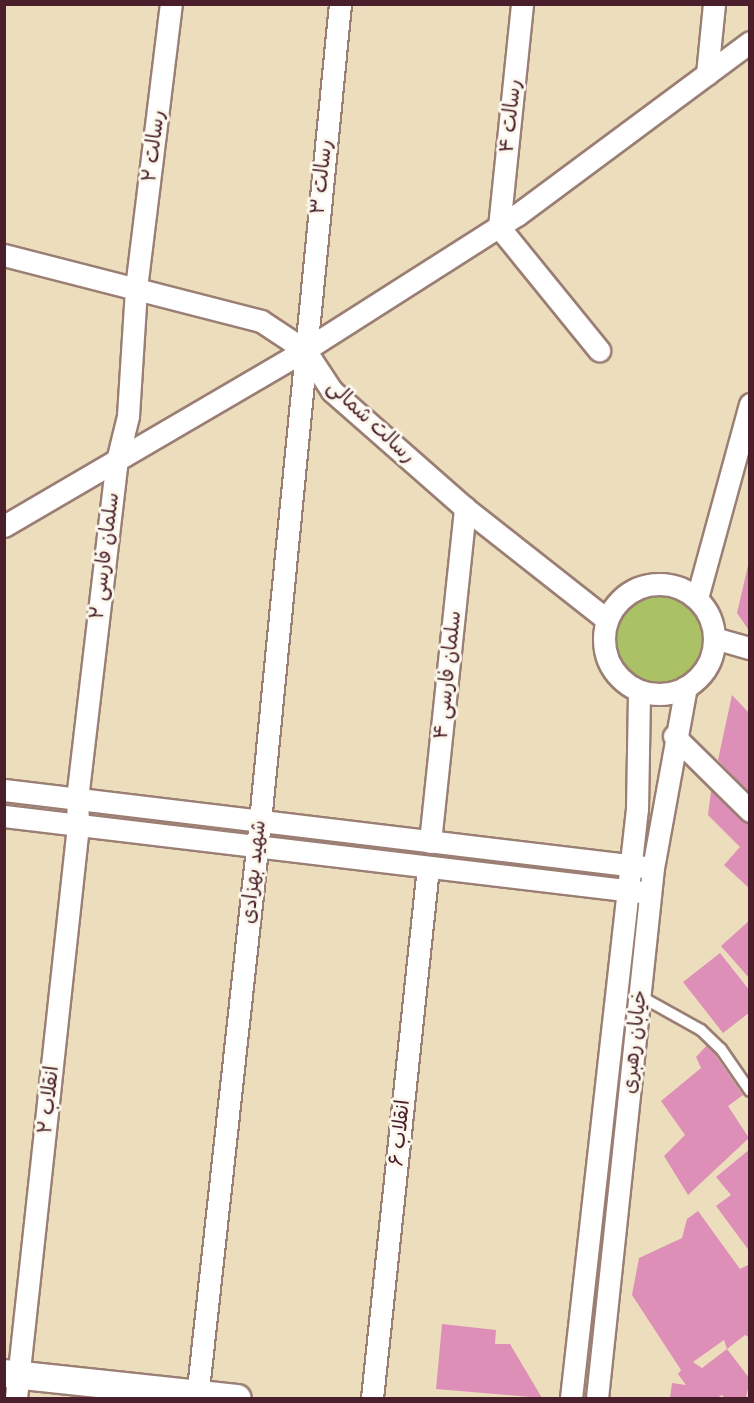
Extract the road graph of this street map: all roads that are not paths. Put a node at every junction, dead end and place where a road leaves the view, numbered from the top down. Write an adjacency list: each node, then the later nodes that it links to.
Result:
1 (171, 4): 9 (street, رسالت ۲)
2 (340, 4): 10 (street, رسالت ۳)
3 (522, 4): 7 (street, رسالت ۴)
4 (714, 4): 6 (street)
5 (750, 42): 6 (street)
6 (707, 74): 7 (street)
7 (499, 226): 10 (street); 11 (street)
8 (4, 255): 9 (street, رسالت شمالی)
9 (136, 288): 10 (street, رسالت شمالی); 13 (street, سلمان فارسی ۲)
10 (305, 350): 13 (street); 14 (street, رسالت شمالی); 27 (street, شهید بهزادی)
11 (599, 350)
12 (750, 404): 16 (street)
13 (118, 458): 15 (street); 24 (street, سلمان فارسی ۲)
14 (465, 508): 17 (street, رسالت شمالی); 29 (street, سلمان فارسی ۴)
15 (4, 526)
16 (697, 598): 17 (street); 18 (street)
17 (606, 619): 21 (street)
18 (714, 638): 19 (street); 20 (street)
19 (750, 648)
20 (686, 687): 21 (street); 22 (street, خیابان رهبری)
21 (639, 691): 31 (street, خیابان رهبری)
22 (674, 736): 25 (street); 33 (street, خیابان رهبری)
23 (4, 790): 24 (street)
24 (77, 799): 27 (street); 28 (street, سلمان فارسی ۲)
25 (750, 811)
26 (4, 816): 28 (street)
27 (260, 821): 29 (street); 30 (street, شهید بهزادی)
28 (78, 825): 30 (street); 38 (street, انقلاب ۲)
29 (430, 842): 31 (street)
30 (257, 847): 32 (street); 39 (street, شهید بهزادی)
31 (630, 865): 33 (street); 34 (street, خیابان رهبری)
32 (428, 867): 34 (street); 41 (street, انقلاب ۶)
33 (653, 868): 35 (street, خیابان رهبری)
34 (627, 890): 35 (street); 42 (street, خیابان رهبری)
35 (650, 893): 36 (street, خیابان رهبری)
36 (640, 996): 37 (lane); 43 (street, خیابان رهبری)
37 (750, 1091)
38 (13, 1382): 39 (street)
39 (198, 1396): 40 (street)
40 (237, 1398)
41 (372, 1398)
42 (572, 1398)
43 (597, 1398)

